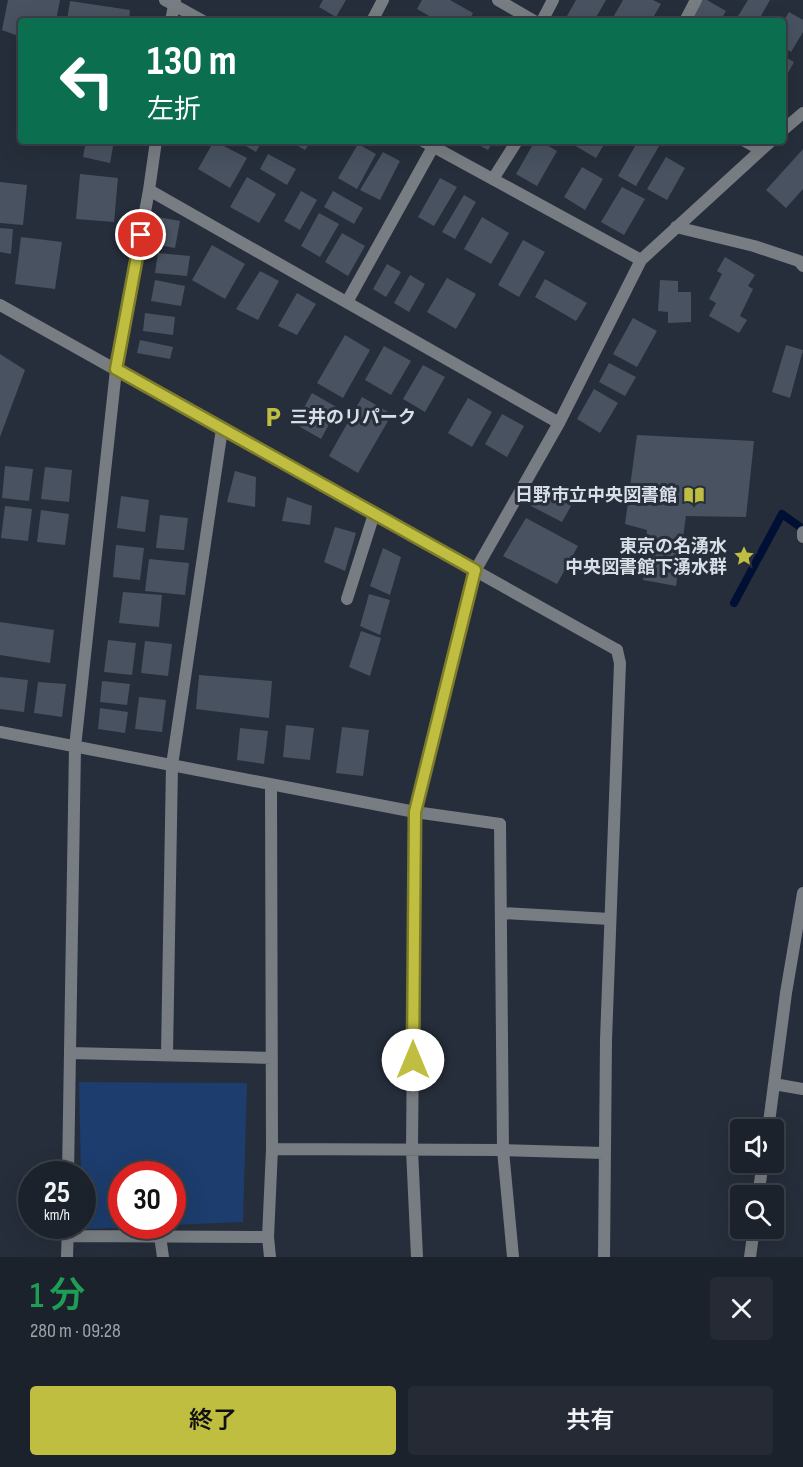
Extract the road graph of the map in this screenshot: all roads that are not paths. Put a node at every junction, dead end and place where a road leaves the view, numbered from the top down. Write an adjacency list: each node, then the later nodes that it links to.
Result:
1 (383, 0): 8 (street)
2 (498, 0): 9 (street)
3 (553, 0): 10 (street)
4 (696, 0): 11 (street)
5 (171, 2): 6 (street); 7 (street)
6 (171, 18)
7 (198, 18)
8 (374, 18)
9 (529, 18)
10 (544, 18)
11 (687, 18)
12 (803, 113): 13 (street)
13 (786, 127)
14 (156, 144): 21 (street)
15 (428, 144): 20 (street); 25 (street)
16 (515, 144): 20 (street)
17 (750, 144): 19 (street)
18 (768, 144): 19 (street)
19 (761, 150): 22 (street)
20 (493, 179): 23 (street)
21 (149, 190): 25 (street); 27 (street)
22 (676, 227): 23 (street); 24 (street)
23 (641, 260): 28 (street)
24 (803, 266)
25 (347, 302): 28 (street)
26 (0, 305): 27 (street)
27 (116, 369): 29 (street); 36 (street)
28 (559, 423): 33 (street)
29 (222, 429): 30 (street); 37 (street)
30 (374, 514): 33 (street); 34 (street)
31 (803, 532): 32 (street)
32 (803, 537)
33 (475, 570): 39 (street); 42 (street)
34 (347, 599)
35 (0, 732): 36 (street)
36 (75, 747): 37 (street); 43 (street)
37 (172, 765): 38 (street); 44 (street)
38 (272, 785): 39 (street); 45 (street)
39 (415, 812): 41 (street); 50 (street)
40 (803, 893): 46 (street)
41 (502, 913): 42 (street); 51 (street)
42 (610, 919): 52 (street)
43 (70, 1053): 44 (street); 53 (street)
44 (167, 1054): 45 (street)
45 (272, 1058): 49 (street)
46 (774, 1084): 47 (street); 48 (street)
47 (803, 1089)
48 (769, 1119)
49 (272, 1149): 50 (street); 55 (street)
50 (412, 1150): 51 (street); 62 (street)
51 (503, 1150): 52 (street); 63 (street)
52 (604, 1153): 64 (street)
53 (68, 1161)
54 (186, 1236): 55 (street)
55 (268, 1237): 61 (street)
56 (68, 1239): 59 (street)
57 (160, 1239): 60 (street)
58 (752, 1239): 65 (street)
59 (67, 1257)
60 (163, 1257)
61 (270, 1257)
62 (417, 1257)
63 (513, 1257)
64 (604, 1257)
65 (750, 1257)

